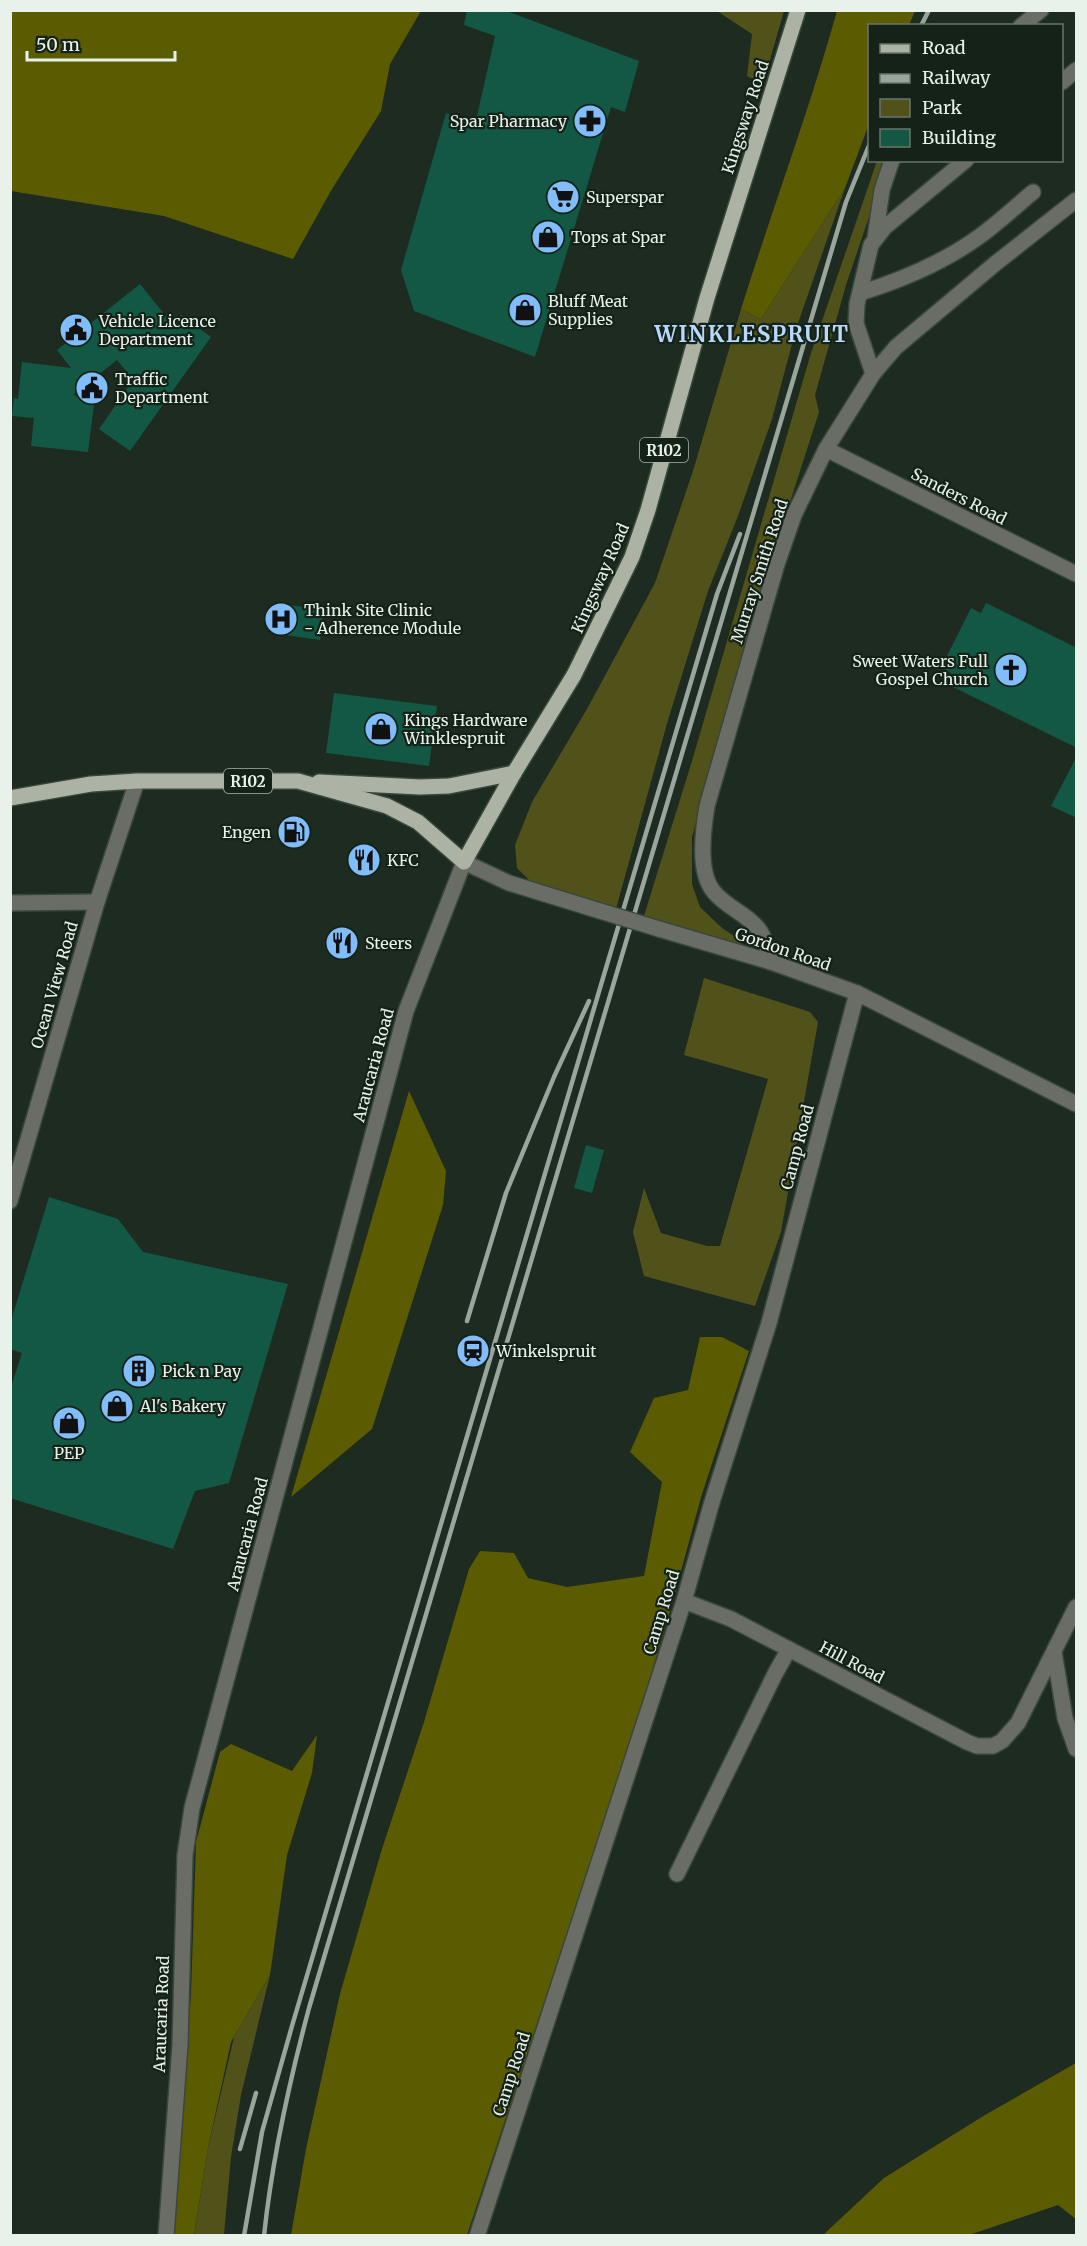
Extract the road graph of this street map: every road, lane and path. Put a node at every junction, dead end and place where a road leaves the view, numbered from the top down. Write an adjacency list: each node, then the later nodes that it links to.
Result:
1 (798, 10): 15 (main road, Kingsway Road / R102)
2 (1041, 10): 3 (street)
3 (1024, 24)
4 (1077, 70): 5 (street)
5 (1063, 81)
6 (891, 162): 10 (street)
7 (964, 162): 10 (street)
8 (1033, 192): 11 (street)
9 (1077, 200): 12 (street, Murray Smith Road)
10 (875, 238): 11 (street)
11 (860, 293): 12 (street)
12 (873, 374): 13 (street, Murray Smith Road)
13 (826, 449): 14 (street, Sanders Road); 22 (street, Murray Smith Road)
14 (1077, 574)
15 (514, 773): 17 (main road); 19 (main road, Kingsway Road / R102)
16 (137, 781): 17 (main road, R102); 18 (main road, R102); 20 (street, Ocean View Road)
17 (298, 782): 19 (main road, R102)
18 (10, 798)
19 (464, 862): 22 (street, Gordon Road, bridge); 32 (street, Araucaria Road)
20 (97, 902): 21 (street); 25 (street, Ocean View Road)
21 (10, 903)
22 (771, 962): 23 (street, Gordon Road)
23 (857, 993): 24 (street, Gordon Road); 26 (street, Camp Road)
24 (1077, 1104)
25 (11, 1197)
26 (684, 1601): 28 (street, Hill Road); 33 (street, Camp Road)
27 (1077, 1606): 29 (street)
28 (789, 1649): 29 (street, Hill Road); 31 (street)
29 (1054, 1652): 30 (street)
30 (1077, 1749)
31 (677, 1874)
32 (166, 2235)
33 (477, 2235)

